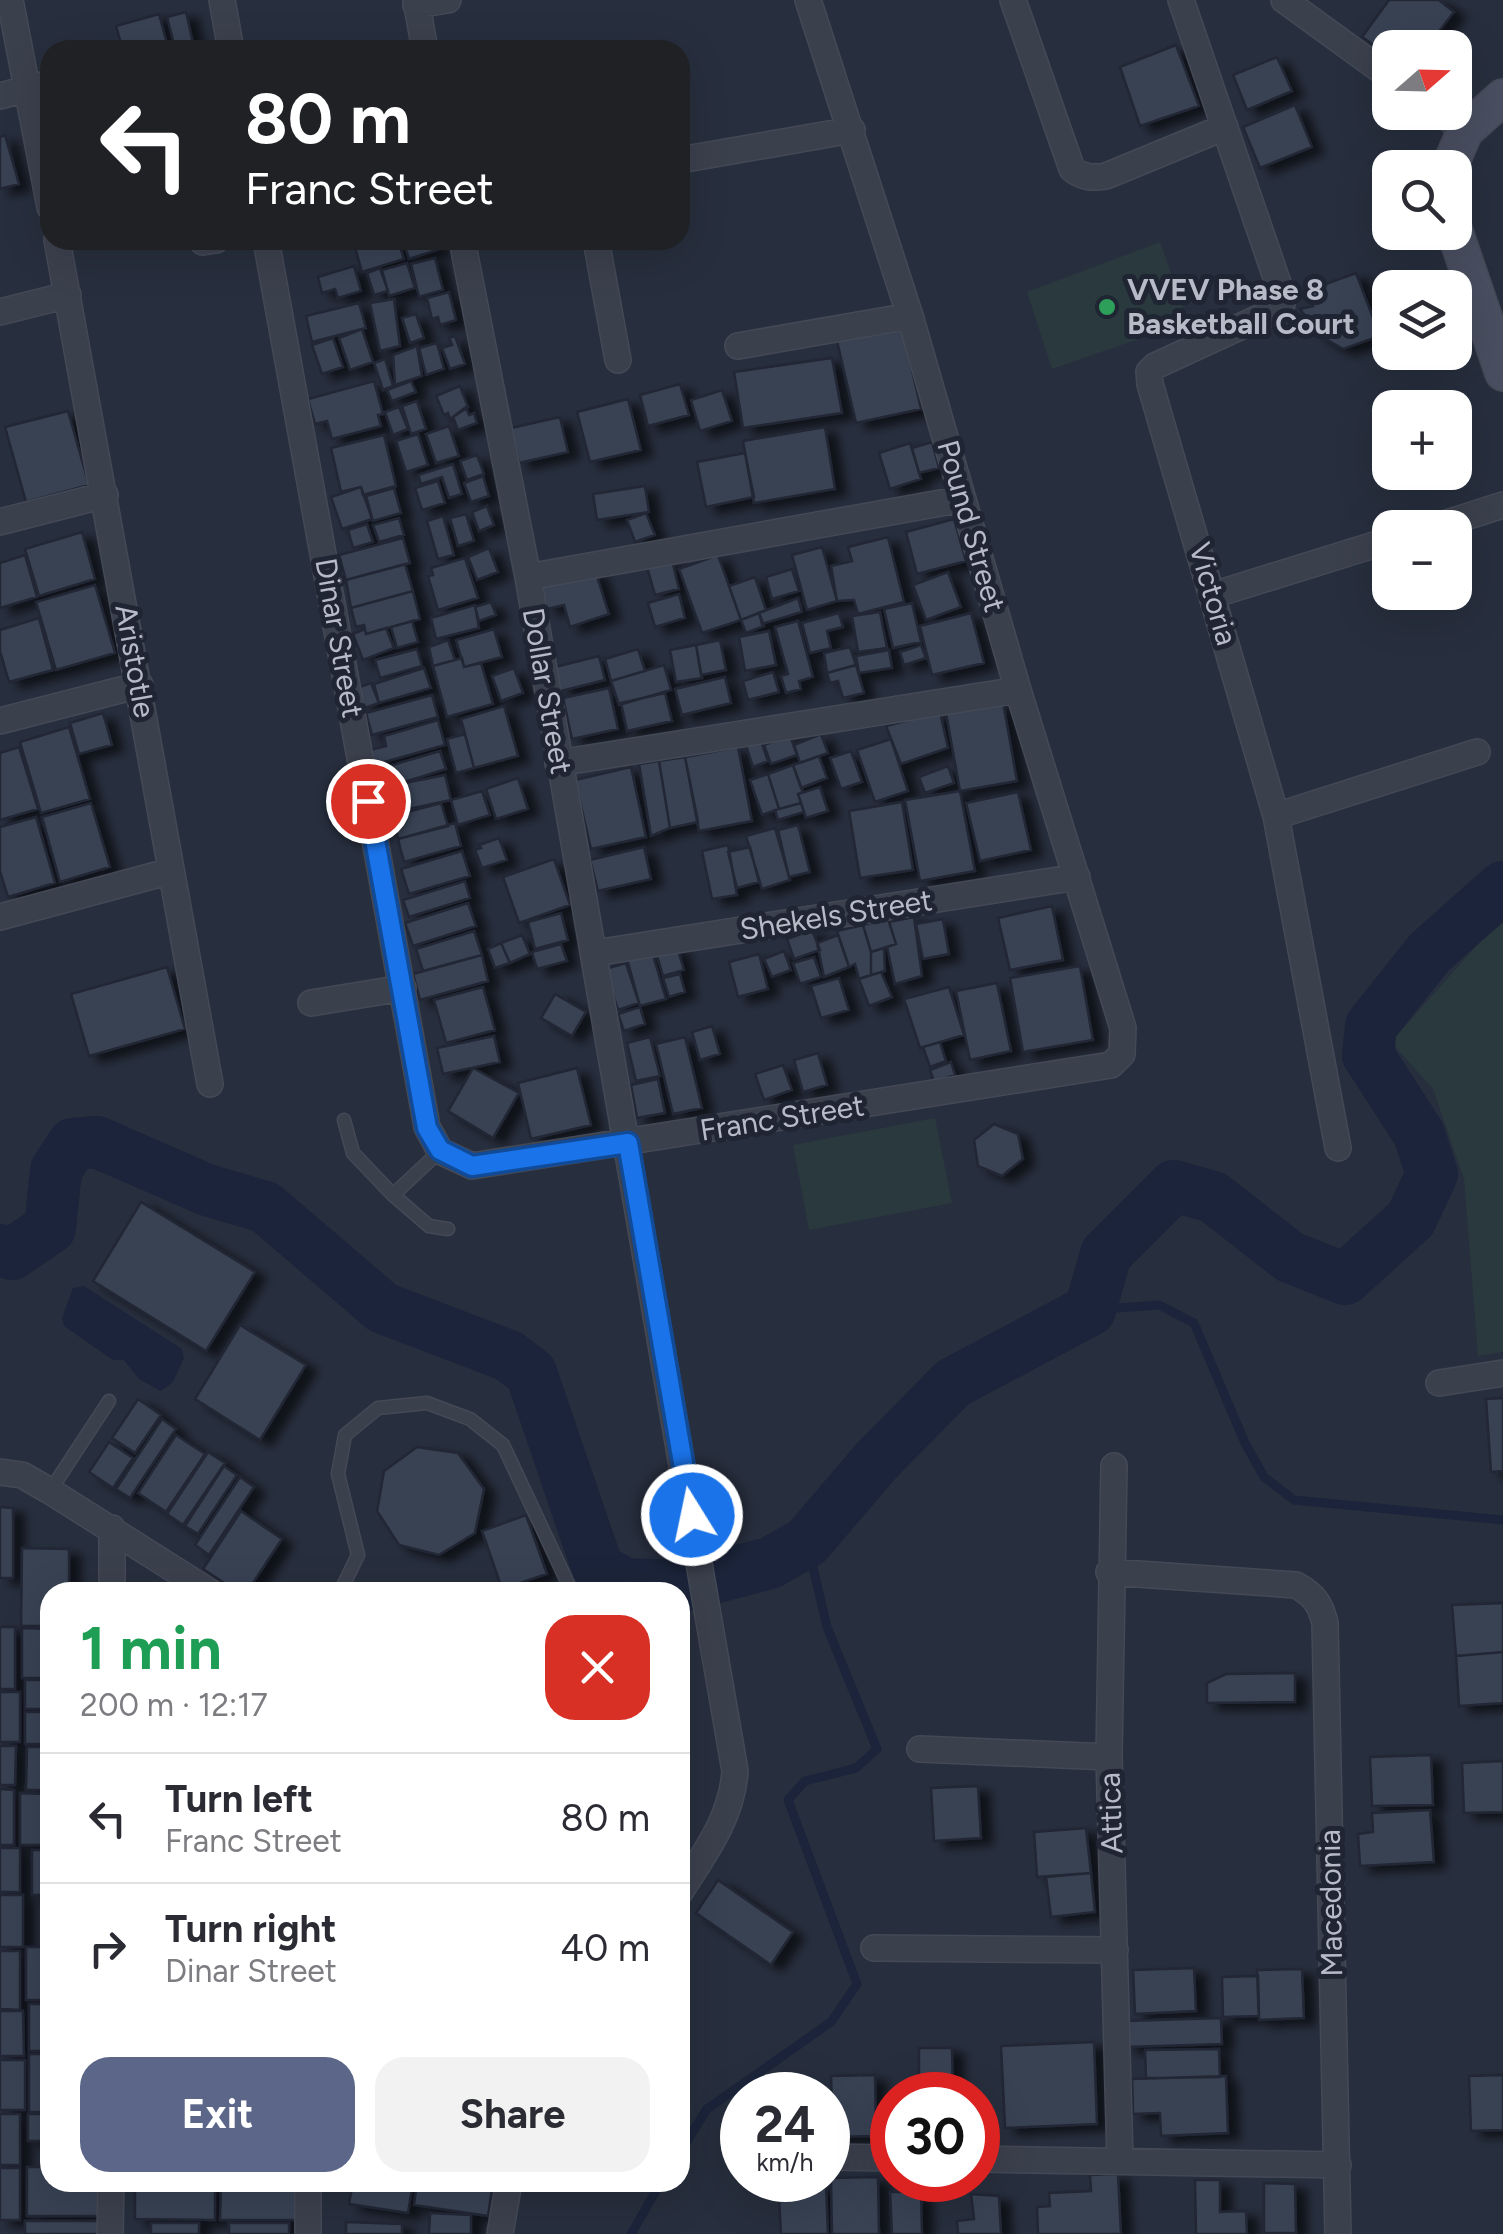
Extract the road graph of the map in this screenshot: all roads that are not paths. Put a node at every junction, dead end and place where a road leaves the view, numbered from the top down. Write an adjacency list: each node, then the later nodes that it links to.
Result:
1 (10, 0): 12 (street)
2 (222, 0): 9 (street)
3 (448, 0): 8 (street)
4 (808, 0): 17 (street, Pound Street)
5 (1013, 0): 16 (street)
6 (1180, 0): 16 (street, Victoria)
7 (1284, 0): 11 (street)
8 (416, 2): 10 (street)
9 (229, 40)
10 (423, 40)
11 (1372, 63)
12 (38, 86): 13 (street)
13 (0, 96)
14 (1503, 97): 15 (street)
15 (1472, 112)
16 (1225, 127): 37 (street, Victoria)
17 (852, 130): 18 (street); 26 (street, Pound Street)
18 (690, 158)
19 (58, 250): 24 (street, Aristotle)
20 (268, 250): 48 (street, Dinar Street)
21 (464, 250): 36 (street, Dollar Street)
22 (598, 250): 28 (street)
23 (1461, 250): 29 (street)
24 (68, 295): 25 (street); 30 (street, Aristotle)
25 (0, 312)
26 (910, 316): 27 (street); 31 (street, Pound Street)
27 (738, 346)
28 (618, 360)
29 (1503, 374)
30 (105, 495): 34 (street); 38 (street, Aristotle)
31 (962, 498): 36 (street); 39 (street, Pound Street)
32 (1503, 505): 33 (street)
33 (1472, 515)
34 (0, 522)
35 (1372, 546): 37 (street)
36 (528, 577): 42 (street, Dollar Street)
37 (1214, 595): 43 (street, Victoria)
38 (140, 686): 40 (street); 44 (street, Aristotle)
39 (1018, 690): 42 (street); 45 (street, Pound Street)
40 (0, 721)
41 (1477, 752): 43 (street)
42 (558, 763): 47 (street, Dollar Street)
43 (1276, 816): 54 (street, Victoria)
44 (171, 871): 46 (street); 51 (street, Aristotle)
45 (1077, 877): 47 (street, Shekels Street); 50 (street, Pound Street)
46 (0, 917)
47 (594, 953): 53 (street, Dollar Street)
48 (402, 988): 49 (street); 55 (street, Dinar Street)
49 (311, 1003)
50 (1122, 1054): 53 (street, Franc Street)
51 (210, 1084)
52 (344, 1120): 56 (lane)
53 (628, 1143): 55 (street, Franc Street); 72 (street, Dollar Street)
54 (1338, 1148)
55 (440, 1150): 56 (lane)
56 (393, 1195): 57 (lane)
57 (448, 1229)
58 (1503, 1373): 59 (street)
59 (1439, 1384)
60 (110, 1401): 63 (lane)
61 (1114, 1466): 65 (street, Attica)
62 (0, 1472): 63 (street)
63 (50, 1491): 64 (street)
64 (112, 1528): 66 (street); 67 (street)
65 (1110, 1572): 71 (street, Attica); 77 (street, Macedonia)
66 (112, 1582)
67 (195, 1582)
68 (345, 1582): 69 (lane)
69 (567, 1582)
70 (920, 1749): 71 (street)
71 (1109, 1757): 74 (street, Attica)
72 (690, 1875)
73 (874, 1948): 74 (street)
74 (1115, 1950): 76 (street, Attica)
75 (1000, 2159): 76 (street)
76 (1120, 2161): 77 (street)
77 (1338, 2165): 84 (street, Macedonia)
78 (110, 2192): 81 (street)
79 (308, 2192): 82 (street)
80 (507, 2192): 83 (street)
81 (110, 2234)
82 (308, 2234)
83 (500, 2234)
84 (1338, 2234)

